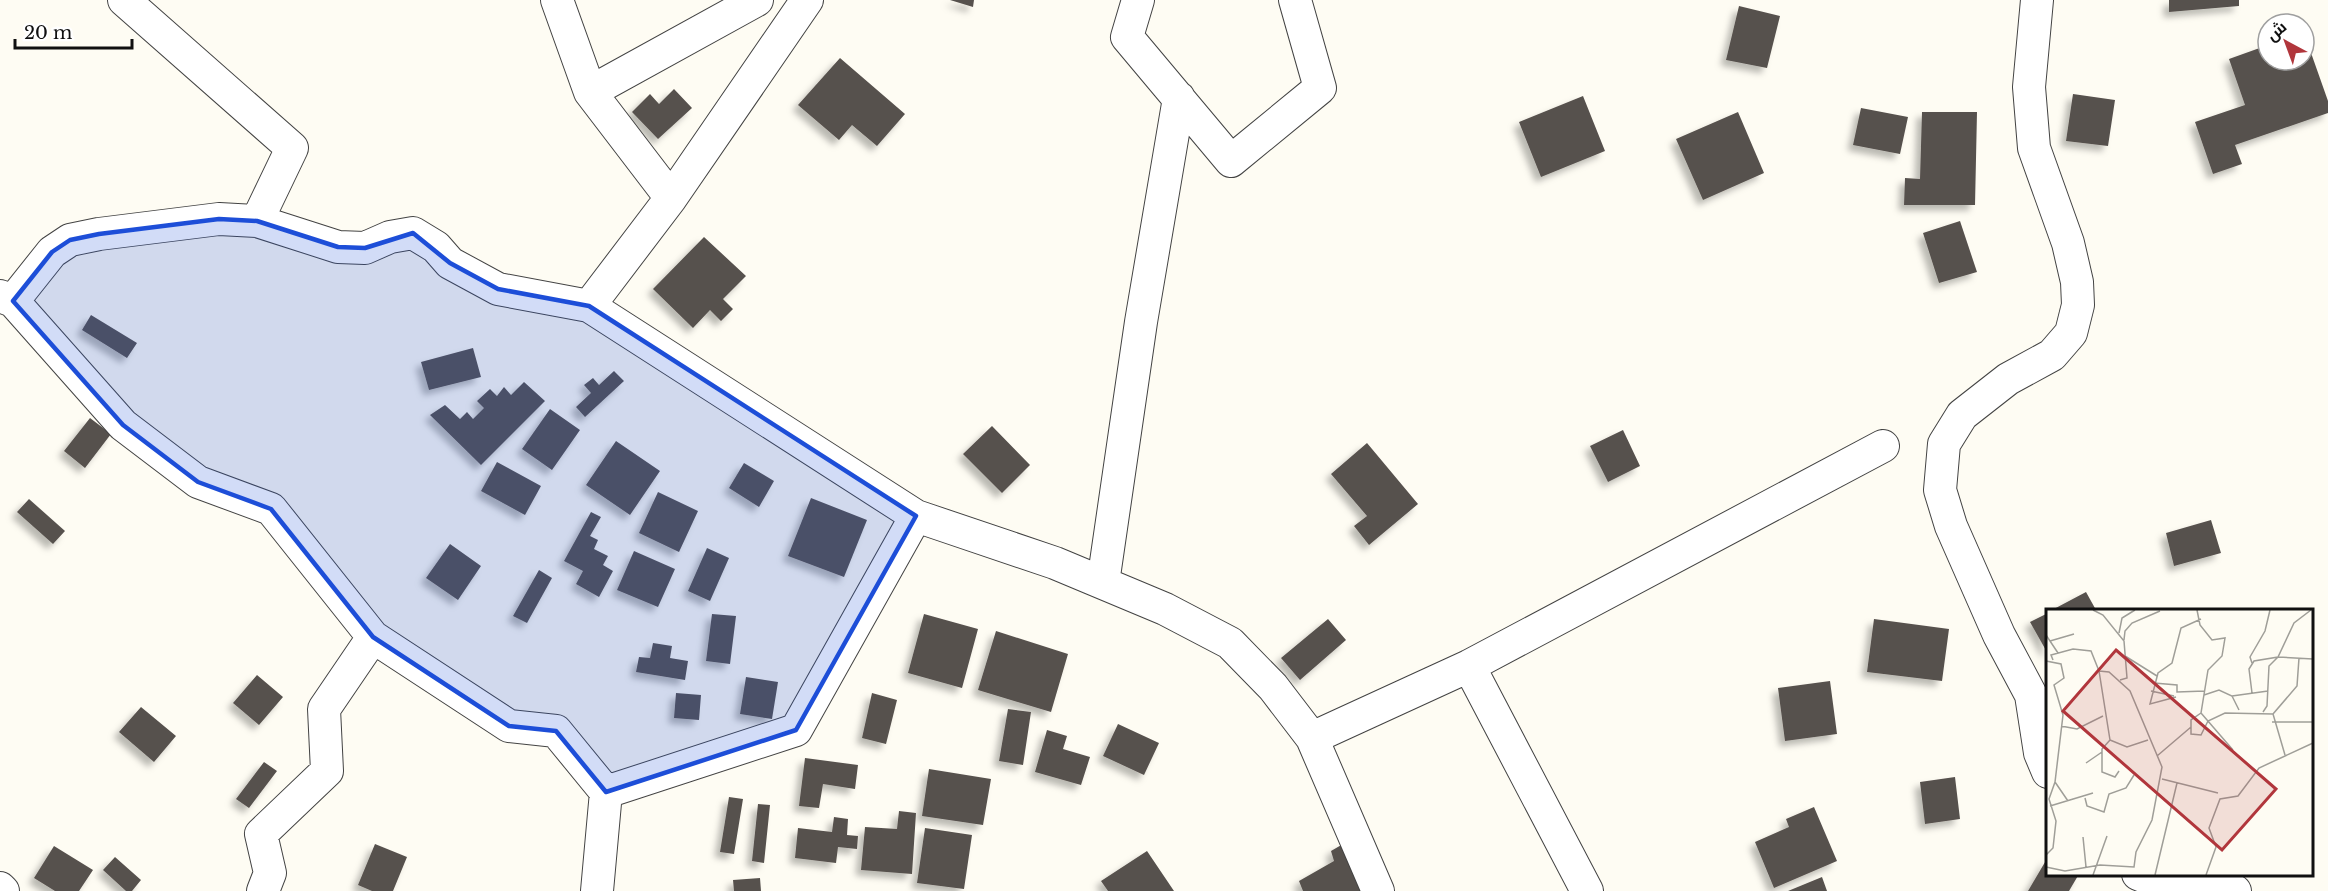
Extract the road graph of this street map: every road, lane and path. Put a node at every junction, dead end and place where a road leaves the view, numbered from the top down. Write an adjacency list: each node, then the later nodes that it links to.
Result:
1 (124, 0): 11 (street)
2 (557, 0): 8 (street)
3 (757, 0): 8 (street)
4 (807, 0): 10 (street)
5 (1138, 0): 9 (street)
6 (1295, 0): 9 (street)
7 (2037, 0): 20 (street)
8 (590, 92): 10 (street)
9 (1179, 98): 16 (street)
10 (671, 198): 13 (street)
11 (257, 221): 12 (street); 13 (street)
12 (7, 298): 17 (street)
13 (589, 306): 15 (street)
14 (1883, 446): 18 (street)
15 (916, 516): 16 (street); 21 (street)
16 (1103, 583): 19 (street)
17 (373, 637): 21 (street); 23 (street)
18 (1469, 666): 19 (street); 26 (street)
19 (1312, 738): 25 (street)
20 (2046, 767)
21 (606, 792): 24 (street)
22 (2143, 876): 27 (street)
23 (264, 891)
24 (597, 891)
25 (1378, 891)
26 (1587, 891)
27 (2235, 891)

